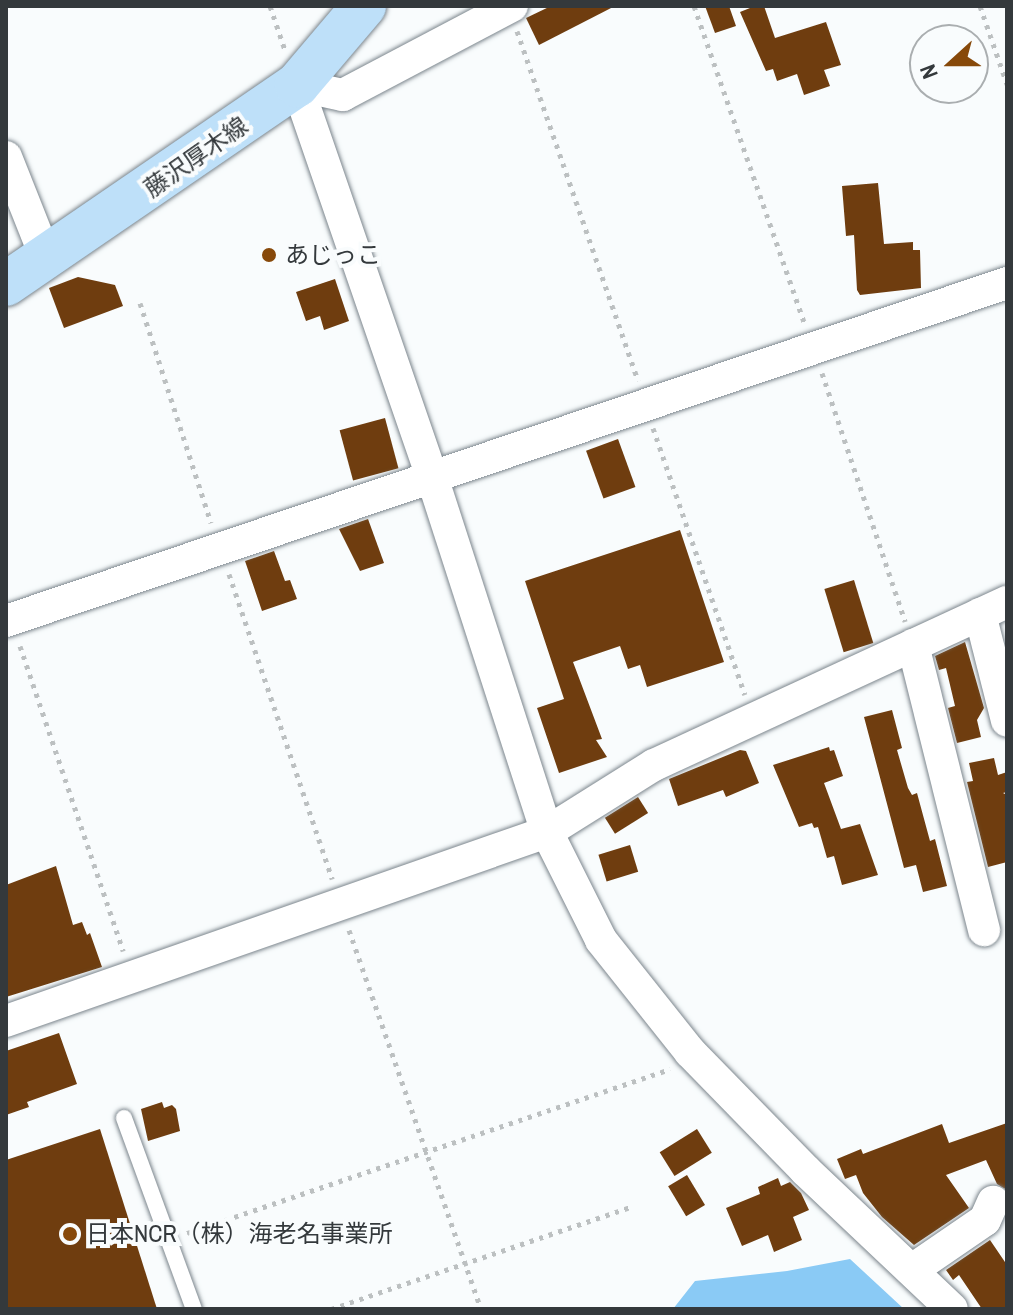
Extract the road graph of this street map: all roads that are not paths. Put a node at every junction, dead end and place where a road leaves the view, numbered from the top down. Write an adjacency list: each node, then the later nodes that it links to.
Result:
1 (364, 6): 3 (main road, 藤沢厚木線)
2 (510, 7): 3 (street)
3 (297, 85): 5 (main road, 藤沢厚木線); 8 (street)
4 (6, 157): 5 (street)
5 (46, 258): 7 (main road, 藤沢厚木線)
6 (1007, 283): 8 (street)
7 (6, 284)
8 (432, 477): 10 (street); 13 (street)
9 (994, 608): 11 (street); 12 (street)
10 (8, 620)
11 (913, 645): 13 (street); 14 (street)
12 (1007, 721)
13 (547, 832): 15 (street); 18 (street)
14 (995, 929)
15 (6, 1021)
16 (124, 1118): 19 (lane)
17 (993, 1202): 18 (street)
18 (912, 1270): 20 (street)
19 (194, 1309)
20 (952, 1309)

